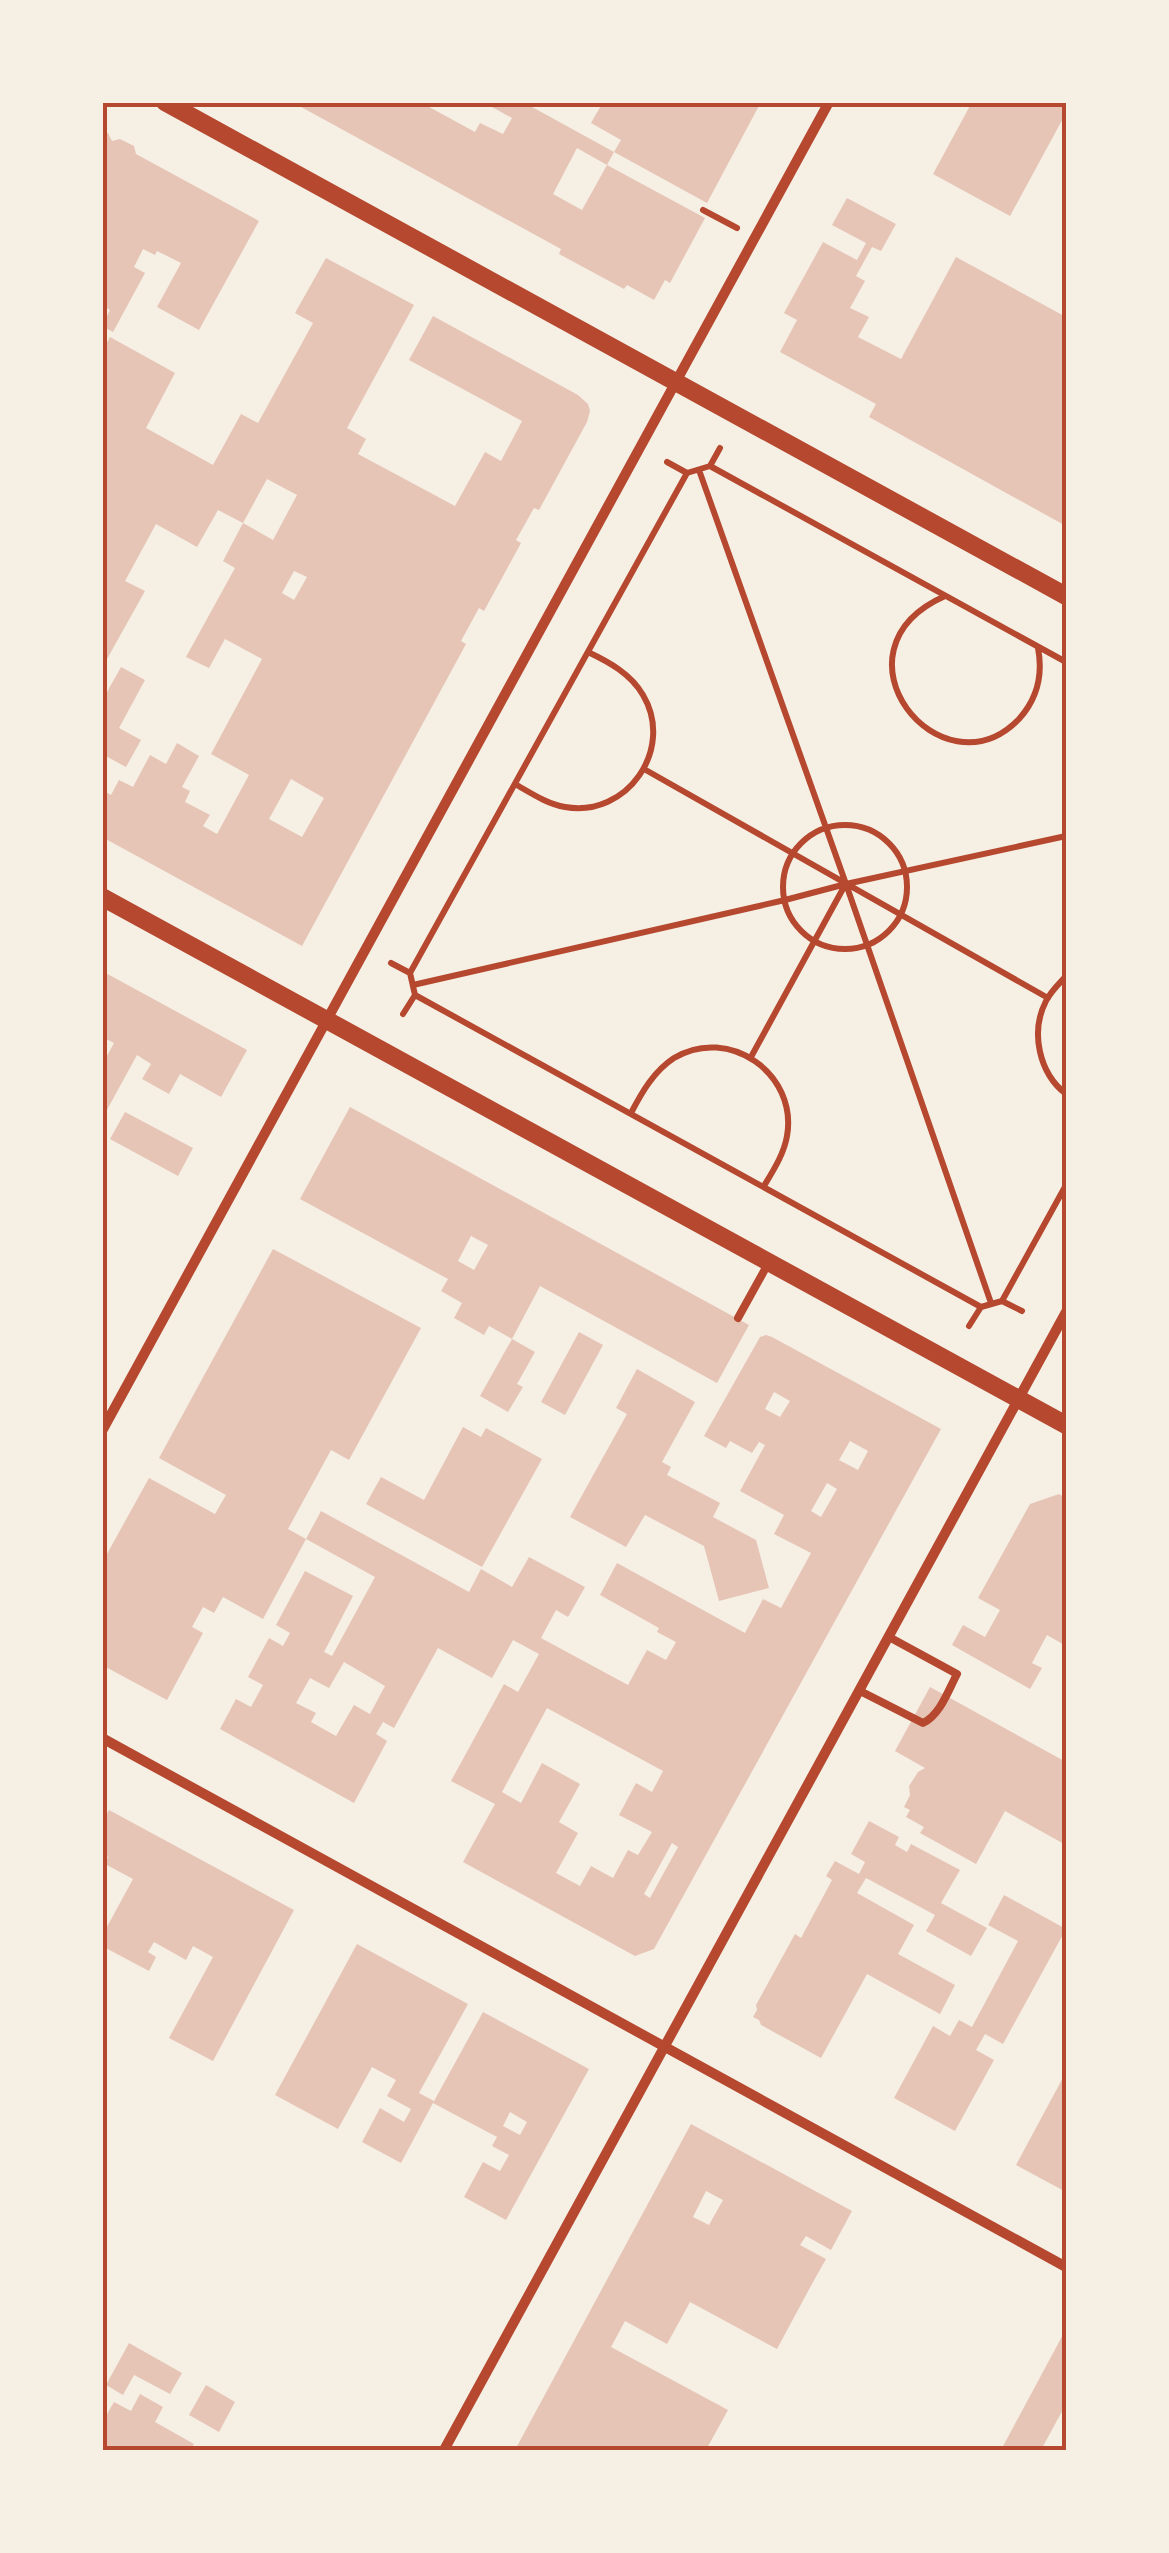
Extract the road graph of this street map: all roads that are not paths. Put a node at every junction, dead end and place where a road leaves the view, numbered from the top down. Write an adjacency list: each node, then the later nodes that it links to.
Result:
1 (164, 102): 3 (street)
2 (829, 102): 3 (street)
3 (676, 382): 4 (street); 6 (street)
4 (1066, 596)
5 (102, 897): 6 (street)
6 (328, 1020): 7 (street); 12 (street)
7 (769, 1262): 9 (lane); 10 (street)
8 (1066, 1312): 10 (street)
9 (738, 1318)
10 (1019, 1399): 11 (street); 13 (street)
11 (1066, 1425)
12 (102, 1432)
13 (889, 1637): 14 (street); 14 (lane)
14 (860, 1691): 16 (street)
15 (102, 1738): 16 (street)
16 (665, 2047): 17 (street); 18 (street)
17 (1066, 2267)
18 (444, 2450)

